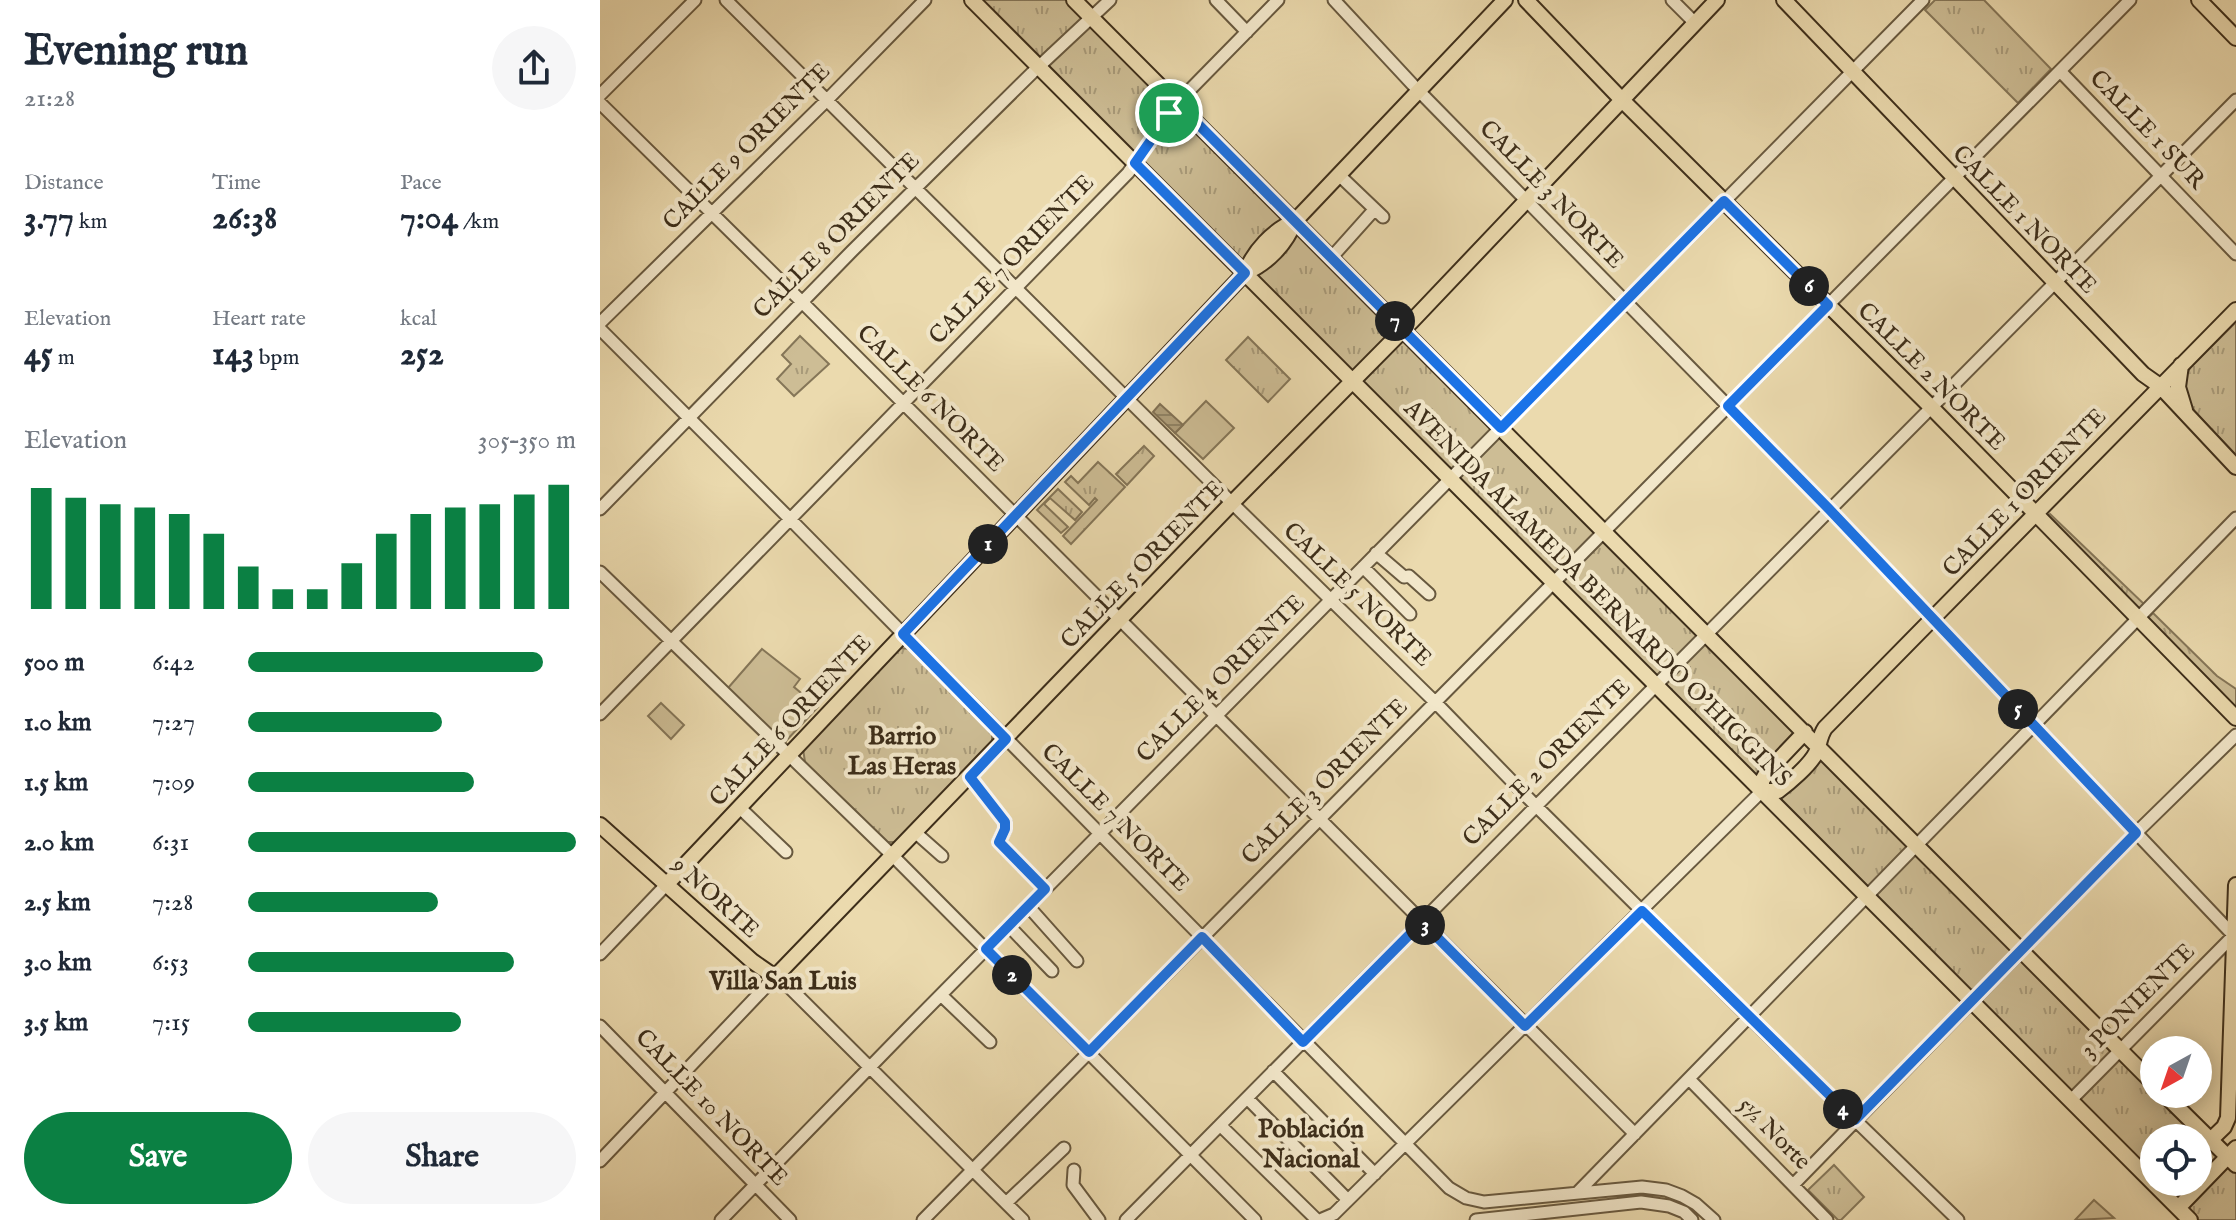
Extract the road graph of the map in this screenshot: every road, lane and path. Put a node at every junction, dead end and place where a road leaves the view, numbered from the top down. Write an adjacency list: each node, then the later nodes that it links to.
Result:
1 (695, 0): 26 (street)
2 (726, 0): 27 (street, CALLE 5 NORTE)
3 (925, 0): 27 (street, CALLE 9 ORIENTE)
4 (972, 0): 22 (main road, AVENIDA ALAMEDA BERNARDO O'HIGGINS)
5 (1074, 0): 18 (main road, AVENIDA ALAMEDA BERNARDO O'HIGGINS)
6 (1110, 0): 18 (street, CALLE 8 ORIENTE)
7 (1216, 0): 20 (street)
8 (1278, 0): 20 (street, CALLE 7 ORIENTE)
9 (1334, 0): 25 (street, CALLE 3 NORTE)
10 (1505, 0): 25 (main road, CALLE 6 ORIENTE)
11 (1526, 0): 28 (main road, CALLE 2 NORTE)
12 (1672, 0): 19 (street)
13 (1717, 0): 19 (main road, CALLE 5 ORIENTE)
14 (1784, 0): 23 (main road, CALLE 1 NORTE)
15 (1923, 0): 23 (street, CALLE 4 ORIENTE)
16 (2130, 0): 24 (street, CALLE 3 ORIENTE)
17 (2199, 0): 21 (main road)
18 (1092, 19): 22 (street, CALLE 8 ORIENTE); 31 (main road, AVENIDA ALAMEDA BERNARDO O'HIGGINS)
19 (1695, 23): 28 (main road, CALLE 5 ORIENTE)
20 (1247, 32): 31 (street, CALLE 7 ORIENTE)
21 (2236, 38)
22 (1039, 67): 32 (main road, AVENIDA ALAMEDA BERNARDO O'HIGGINS); 36 (street, CALLE 8 ORIENTE)
23 (1851, 71): 35 (main road, CALLE 1 NORTE); 38 (street, CALLE 4 ORIENTE)
24 (2060, 71): 34 (street, CALLE 1 SUR); 35 (street, CALLE 3 ORIENTE)
25 (1419, 91): 33 (main road, CALLE 6 ORIENTE); 37 (street, CALLE 3 NORTE)
26 (600, 95)
27 (827, 100): 36 (street, CALLE 5 NORTE); 39 (street, CALLE 9 ORIENTE)
28 (1622, 100): 37 (main road, CALLE 5 ORIENTE); 38 (main road, CALLE 2 NORTE)
29 (2236, 100): 34 (street, CALLE 2 ORIENTE)
30 (600, 103): 39 (street, CALLE 6 NORTE)
31 (1177, 103): 32 (street, CALLE 7 ORIENTE); 40 (main road, AVENIDA ALAMEDA BERNARDO O'HIGGINS)
32 (1135, 163): 43 (main road, AVENIDA ALAMEDA BERNARDO O'HIGGINS); 45 (street, CALLE 7 ORIENTE)
33 (1339, 175): 40 (main road, CALLE 6 ORIENTE); 42 (street)
34 (2160, 176): 41 (street, CALLE 1 SUR); 44 (street, CALLE 2 ORIENTE)
35 (1954, 179): 44 (main road, CALLE 1 NORTE); 48 (street, CALLE 3 ORIENTE)
36 (916, 188): 45 (street, CALLE 5 NORTE); 47 (street, CALLE 8 ORIENTE)
37 (1526, 201): 46 (street, CALLE 3 NORTE); 52 (main road, CALLE 5 ORIENTE)
38 (1724, 201): 46 (street, CALLE 4 ORIENTE); 48 (main road, CALLE 2 NORTE)
39 (711, 214): 47 (street, CALLE 6 NORTE); 50 (street, CALLE 9 ORIENTE)
40 (1295, 221): 42 (main road, AVENIDA ALAMEDA BERNARDO O'HIGGINS); 43 (main road, CALLE 6 ORIENTE)
41 (2236, 254)
42 (1332, 257): 52 (main road, AVENIDA ALAMEDA BERNARDO O'HIGGINS)
43 (1245, 273): 54 (main road, AVENIDA ALAMEDA BERNARDO O'HIGGINS); 56 (main road, CALLE 6 ORIENTE)
44 (2054, 283): 55 (main road, CALLE 1 NORTE); 59 (street, CALLE 2 ORIENTE)
45 (1016, 287): 56 (street, CALLE 5 NORTE); 57 (street, CALLE 7 ORIENTE)
46 (1625, 301): 58 (street, CALLE 3 NORTE); 62 (street, CALLE 4 ORIENTE)
47 (802, 302): 57 (street, CALLE 6 NORTE); 61 (street, CALLE 8 ORIENTE)
48 (1828, 305): 58 (street, CALLE 3 ORIENTE); 59 (main road, CALLE 2 NORTE)
49 (2236, 310): 53 (main road, CALLE 1 ORIENTE)
50 (600, 323)
51 (600, 329): 61 (street, CALLE 7 NORTE)
52 (1403, 329): 54 (main road, CALLE 5 ORIENTE); 62 (main road, AVENIDA ALAMEDA BERNARDO O'HIGGINS)
53 (2182, 364): 55 (main road, CALLE 1 ORIENTE); 60 (main road)
54 (1353, 380): 64 (main road, AVENIDA ALAMEDA BERNARDO O'HIGGINS); 65 (main road, CALLE 5 ORIENTE)
55 (2160, 386): 60 (main road, CALLE 1 NORTE); 68 (main road, CALLE 1 ORIENTE)
56 (1127, 397): 65 (street, CALLE 5 NORTE); 69 (main road, CALLE 6 ORIENTE)
57 (903, 403): 69 (street, CALLE 6 NORTE); 71 (street, CALLE 7 ORIENTE)
58 (1728, 406): 67 (street, CALLE 3 NORTE); 72 (street, CALLE 3 ORIENTE)
59 (1931, 407): 67 (street, CALLE 2 ORIENTE); 68 (main road, CALLE 2 NORTE)
60 (2188, 416): 63 (main road, CALLE 1 NORTE)
61 (688, 418): 66 (street, CALLE 8 ORIENTE); 71 (street, CALLE 7 NORTE)
62 (1501, 428): 64 (street, CALLE 4 ORIENTE); 72 (main road, AVENIDA ALAMEDA BERNARDO O'HIGGINS)
63 (2236, 467)
64 (1450, 478): 73 (street, CALLE 4 ORIENTE); 76 (main road, AVENIDA ALAMEDA BERNARDO O'HIGGINS)
65 (1232, 503): 78 (street, CALLE 5 NORTE); 82 (main road, CALLE 5 ORIENTE)
66 (600, 509)
67 (1829, 509): 81 (street, CALLE 3 NORTE); 83 (street, CALLE 2 ORIENTE)
68 (2035, 514): 80 (main road, CALLE 2 NORTE); 81 (main road, CALLE 1 ORIENTE)
69 (1015, 516): 82 (street, CALLE 6 NORTE); 84 (main road, CALLE 6 ORIENTE)
70 (2236, 518): 80 (street)
71 (790, 519): 84 (street, CALLE 7 NORTE); 85 (street, CALLE 7 ORIENTE)
72 (1604, 531): 76 (street, CALLE 3 ORIENTE); 83 (main road, AVENIDA ALAMEDA BERNARDO O'HIGGINS)
73 (1376, 553): 74 (street, CALLE 4 ORIENTE); 77 (street)
74 (1363, 567): 78 (street, CALLE 4 ORIENTE); 79 (street)
75 (600, 572): 85 (street)
76 (1554, 582): 86 (main road, AVENIDA ALAMEDA BERNARDO O'HIGGINS); 87 (street, CALLE 3 ORIENTE)
77 (1429, 594)
78 (1331, 599): 87 (street, CALLE 5 NORTE); 89 (street, CALLE 4 ORIENTE)
79 (1410, 614)
80 (2138, 618): 90 (main road, CALLE 2 NORTE); 91 (street)
81 (1933, 619): 91 (street, CALLE 3 NORTE); 95 (main road, CALLE 1 ORIENTE)
82 (1120, 621): 89 (street, CALLE 6 NORTE); 94 (main road, CALLE 5 ORIENTE)
83 (1706, 633): 86 (street, CALLE 2 ORIENTE); 92 (main road, AVENIDA ALAMEDA BERNARDO O'HIGGINS)
84 (903, 634): 94 (street, CALLE 7 NORTE); 96 (main road, CALLE 6 ORIENTE)
85 (672, 640): 88 (street, CALLE 7 ORIENTE); 96 (street)
86 (1656, 684): 98 (main road, AVENIDA ALAMEDA BERNARDO O'HIGGINS); 99 (street, CALLE 2 ORIENTE)
87 (1435, 702): 99 (street, CALLE 5 NORTE); 101 (street, CALLE 3 ORIENTE)
88 (600, 714)
89 (1216, 716): 101 (street, CALLE 6 NORTE); 105 (street, CALLE 4 ORIENTE)
90 (2236, 718)
91 (2034, 726): 104 (street, CALLE 3 NORTE); 106 (street)
92 (1805, 732): 95 (main road, AVENIDA ALAMEDA BERNARDO O'HIGGINS); 98 (main road)
93 (2236, 735): 104 (street)
94 (1006, 739): 97 (main road, CALLE 5 ORIENTE); 105 (street, CALLE 7 NORTE)
95 (1818, 745): 98 (main road, CALLE 1 ORIENTE); 106 (main road, AVENIDA ALAMEDA BERNARDO O'HIGGINS)
96 (789, 755): 100 (main road, CALLE 6 ORIENTE); 108 (street)
97 (970, 777): 103 (main road, CALLE 5 ORIENTE); 112 (street)
98 (1762, 791): 113 (main road, AVENIDA ALAMEDA BERNARDO O'HIGGINS); 115 (street)
99 (1535, 805): 115 (street, CALLE 5 NORTE); 116 (street, CALLE 2 ORIENTE)
100 (739, 807): 107 (street); 110 (main road, CALLE 6 ORIENTE)
101 (1319, 819): 116 (street, CALLE 6 NORTE); 119 (street, CALLE 3 ORIENTE)
102 (600, 825): 110 (main road, 9 NORTE)
103 (916, 833): 108 (main road, CALLE 5 ORIENTE); 109 (street)
104 (2136, 833): 118 (street, CALLE 3 NORTE); 121 (street)
105 (1100, 834): 112 (street, CALLE 4 ORIENTE); 119 (street, CALLE 7 NORTE)
106 (1918, 845): 113 (street); 121 (main road, AVENIDA ALAMEDA BERNARDO O'HIGGINS)
107 (786, 852)
108 (893, 856): 120 (street); 125 (main road, CALLE 5 ORIENTE)
109 (942, 856)
110 (666, 885): 122 (street, CALLE 6 ORIENTE); 125 (main road, 9 NORTE)
111 (2236, 885): 118 (main road)
112 (1045, 889): 114 (street, CALLE 4 ORIENTE)
113 (1868, 897): 127 (main road, AVENIDA ALAMEDA BERNARDO O'HIGGINS); 128 (street)
114 (1028, 906): 117 (street, CALLE 4 ORIENTE); 123 (street)
115 (1642, 911): 128 (street, CALLE 5 NORTE); 129 (street)
116 (1422, 922): 129 (street, CALLE 6 NORTE); 132 (street, CALLE 2 ORIENTE)
117 (1009, 926): 120 (street, CALLE 4 ORIENTE); 124 (street)
118 (2235, 936): 133 (street, 3 PONIENTE); 147 (main road)
119 (1202, 937): 132 (street, CALLE 7 NORTE); 134 (street, CALLE 3 ORIENTE)
120 (986, 949): 126 (street, CALLE 4 ORIENTE); 134 (street)
121 (2022, 951): 127 (street); 133 (main road, AVENIDA ALAMEDA BERNARDO O'HIGGINS)
122 (600, 954)
123 (1077, 961)
124 (1052, 971)
125 (775, 977): 135 (street, 9 NORTE); 139 (street, CALLE 5 ORIENTE)
126 (941, 995): 131 (street); 135 (street, CALLE 4 ORIENTE)
127 (1972, 1002): 141 (main road, AVENIDA ALAMEDA BERNARDO O'HIGGINS); 143 (street)
128 (1749, 1017): 138 (street); 143 (street, CALLE 5 NORTE)
129 (1525, 1026): 146 (street, CALLE 6 NORTE); 149 (street)
130 (602, 1031): 139 (street, CALLE 10 NORTE)
131 (990, 1042)
132 (1303, 1042): 137 (street, CALLE 2 ORIENTE); 149 (street, CALLE 7 NORTE)
133 (2119, 1049): 136 (main road, AVENIDA ALAMEDA BERNARDO O'HIGGINS); 141 (street, 3 PONIENTE)
134 (1089, 1052): 151 (street); 156 (street, CALLE 3 ORIENTE)
135 (870, 1067): 156 (street, 9 NORTE); 159 (street, CALLE 4 ORIENTE)
136 (2140, 1070)
137 (1273, 1071): 140 (street, CALLE 2 ORIENTE); 158 (street)
138 (1689, 1079): 146 (street); 160 (street, 5½ Norte)
139 (666, 1092): 153 (street, CALLE 5 ORIENTE); 159 (street, CALLE 10 NORTE)
140 (1247, 1098): 145 (street, CALLE 2 ORIENTE); 166 (street)
141 (2071, 1100): 154 (main road, AVENIDA ALAMEDA BERNARDO O'HIGGINS)
142 (2178, 1108): 144 (main road)
143 (1855, 1120): 160 (street); 184 (street, CALLE 5 NORTE)
144 (2195, 1124)
145 (1220, 1125): 151 (street, CALLE 2 ORIENTE); 180 (street)
146 (1635, 1134): 155 (street)
147 (2212, 1139)
148 (2212, 1141): 152 (main road)
149 (1405, 1144): 158 (street); 167 (street, CALLE 7 NORTE)
150 (1064, 1148): 168 (street)
151 (1191, 1154): 178 (street, CALLE 2 ORIENTE); 179 (street)
152 (2233, 1157): 169 (main road)
153 (600, 1161)
154 (2140, 1164)
155 (1602, 1168): 161 (street); 162 (street)
156 (972, 1170): 168 (street); 175 (street, CALLE 3 ORIENTE)
157 (1074, 1170): 177 (street)
158 (1375, 1174): 166 (street)
159 (755, 1185): 173 (street, CALLE 4 ORIENTE); 174 (street, CALLE 10 NORTE)
160 (1793, 1185): 183 (street, 5½ Norte)
161 (1614, 1189): 162 (street); 182 (street)
162 (1578, 1192): 163 (street)
163 (1546, 1196): 165 (street); 170 (street)
164 (2170, 1196): 169 (main road, AVENIDA ALAMEDA BERNARDO O'HIGGINS)
165 (1532, 1198): 167 (street); 172 (street)
166 (1348, 1200): 180 (street)
167 (1495, 1202): 172 (street)
168 (1006, 1203): 176 (street)
169 (2178, 1208): 185 (main road, AVENIDA ALAMEDA BERNARDO O'HIGGINS)
170 (1550, 1217): 171 (street); 172 (street)
171 (1685, 1217)
172 (1499, 1219): 181 (street)
173 (721, 1220)
174 (790, 1220)
175 (923, 1220)
176 (1023, 1220)
177 (1099, 1220)
178 (1126, 1220)
179 (1255, 1220)
180 (1319, 1220)
181 (1476, 1220)
182 (1714, 1220)
183 (1827, 1220)
184 (1958, 1220)
185 (2190, 1220)

